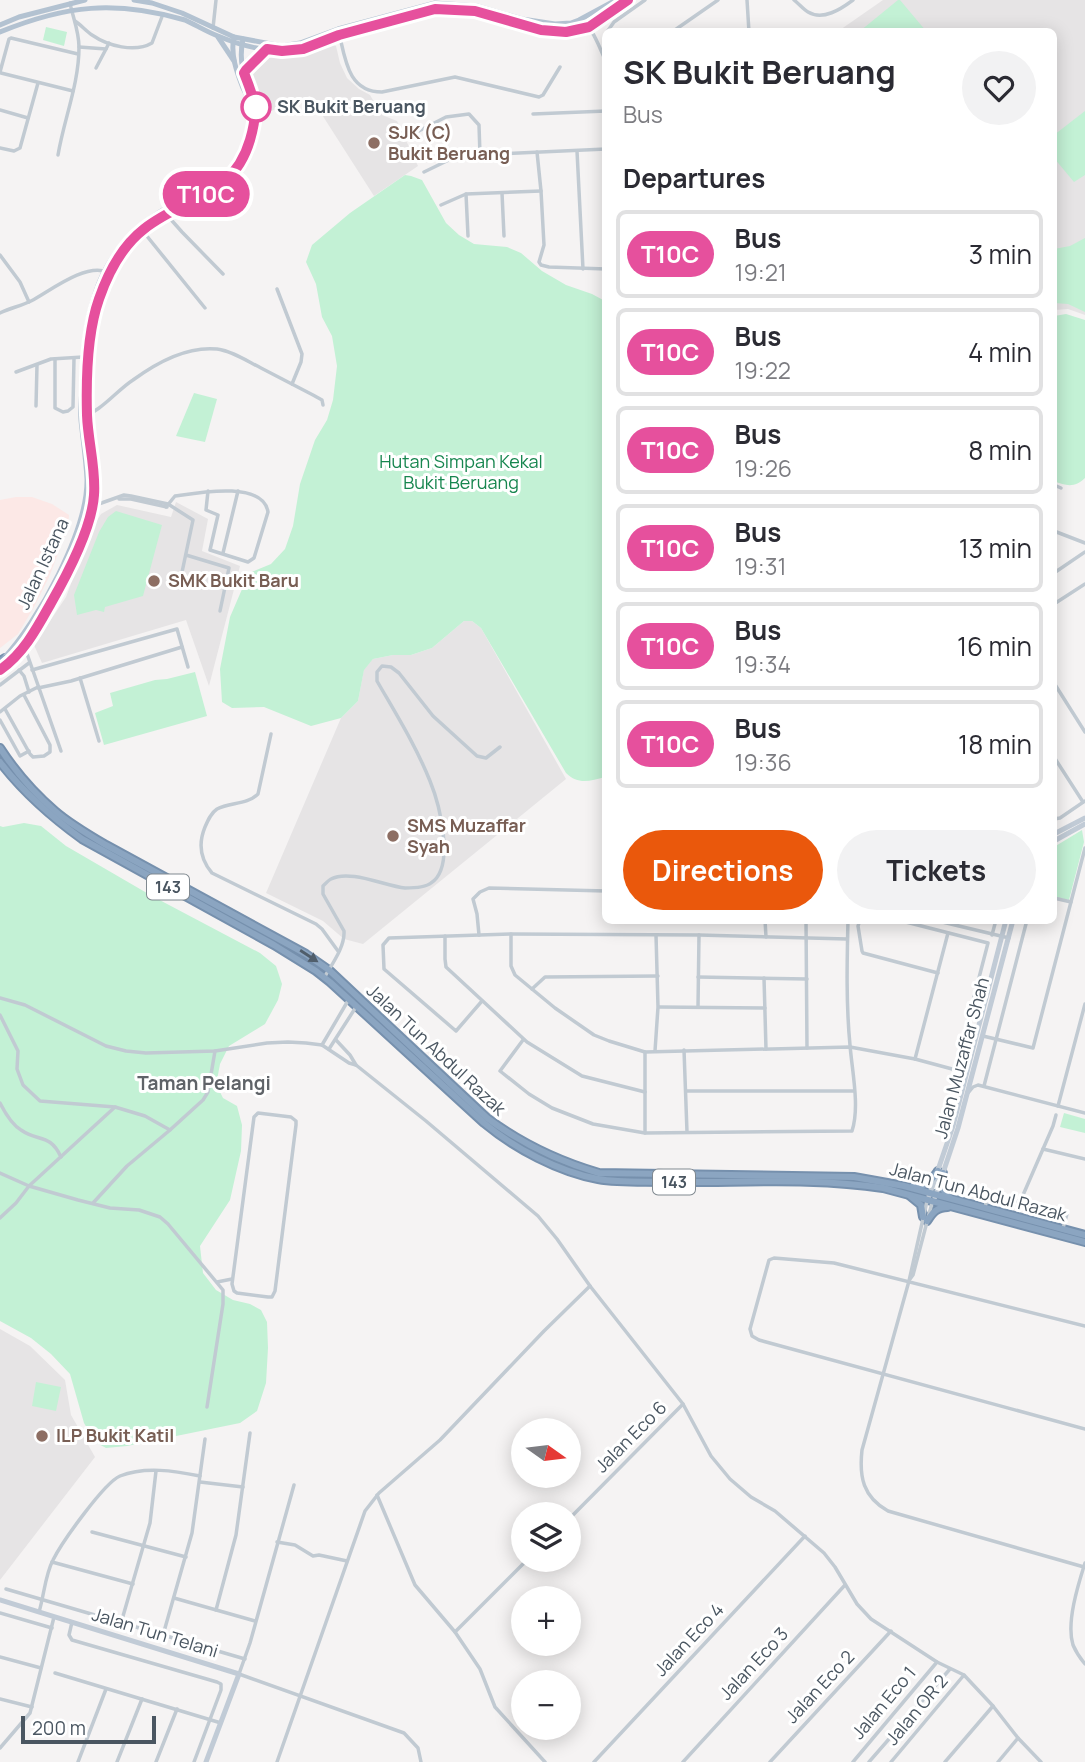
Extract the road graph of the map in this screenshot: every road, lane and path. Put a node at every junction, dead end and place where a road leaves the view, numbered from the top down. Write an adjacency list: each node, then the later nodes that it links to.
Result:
1 (134, 0): 12 (main road)
2 (216, 0): 20 (street)
3 (616, 0): 15 (main road)
4 (629, 0): 19 (main road)
5 (645, 0): 21 (street)
6 (718, 0): 22 (street)
7 (747, 0): 23 (street)
8 (794, 0): 11 (street)
9 (84, 1): 13 (main road); 14 (main road)
10 (435, 1): 16 (main road); 25 (main road)
11 (850, 1)
12 (156, 2): 20 (main road)
13 (70, 6): 17 (street); 18 (main road); 24 (main road)
14 (163, 12): 26 (main road); 29 (street)
15 (591, 15): 16 (main road); 19 (street)
16 (579, 20): 19 (street)
17 (75, 21): 29 (street); 30 (street)
18 (0, 25)
19 (589, 27): 25 (main road); 33 (street)
20 (213, 28): 27 (main road)
21 (610, 28)
22 (679, 28)
23 (749, 28)
24 (0, 32)
25 (338, 32): 28 (main road); 32 (main road); 36 (street)
26 (217, 36): 27 (main road); 35 (main road)
27 (234, 39): 28 (main road); 35 (main road, Jalan Istana)
28 (242, 42): 32 (main road); 39 (main road, Jalan Istana)
29 (109, 43): 31 (street)
30 (79, 47): 31 (street); 34 (street)
31 (106, 49): 37 (street)
32 (267, 49): 39 (main road)
33 (602, 53)
34 (78, 54): 38 (street); 41 (street)
35 (234, 61): 65 (main road, Jalan Istana)
36 (560, 67)
37 (96, 68)
38 (0, 72): 40 (street)
39 (244, 73): 58 (main road, Jalan Istana)
40 (38, 83): 41 (street); 45 (street)
41 (73, 91): 51 (street)
42 (0, 110): 45 (street)
43 (602, 111): 44 (street)
44 (533, 114)
45 (29, 118): 47 (street)
46 (407, 137): 52 (street)
47 (0, 148)
48 (602, 149): 49 (street)
49 (577, 151): 50 (street); 63 (street)
50 (537, 152): 52 (street); 54 (street)
51 (58, 155)
52 (480, 155): 53 (street)
53 (424, 172)
54 (541, 191): 55 (street); 63 (street)
55 (502, 193): 56 (street); 61 (street)
56 (466, 194): 57 (street); 60 (street)
57 (441, 205)
58 (166, 214): 59 (main road, Jalan Istana); 66 (street)
59 (142, 230): 65 (main road, Jalan Istana); 69 (street)
60 (468, 236)
61 (504, 236)
62 (0, 255): 68 (street)
63 (583, 269): 64 (street)
64 (602, 269)
65 (107, 272): 68 (street); 71 (main road, Jalan Istana); 79 (main road, Jalan Istana)
66 (223, 274)
67 (278, 289): 76 (street)
68 (29, 302): 70 (street)
69 (205, 308)
70 (0, 313)
71 (83, 357): 72 (street); 79 (main road, Jalan Istana)
72 (74, 358): 73 (street); 73 (street)
73 (55, 359): 74 (street)
74 (37, 365): 75 (street); 78 (street)
75 (16, 372)
76 (292, 384): 77 (street); 79 (street)
77 (323, 405)
78 (36, 406)
79 (84, 416): 80 (main road, Jalan Istana); 85 (main road, Jalan Istana)
80 (86, 468): 85 (main road); 88 (main road, Jalan Istana)
81 (1057, 486): 82 (street)
82 (1061, 488)
83 (208, 491): 84 (street); 86 (street); 90 (street)
84 (238, 491): 90 (street); 90 (street)
85 (93, 506): 86 (street); 88 (main road); 98 (main road, Jalan Istana)
86 (169, 506): 92 (street)
87 (1057, 532): 89 (street)
88 (75, 536): 100 (main road, Jalan Istana)
89 (1085, 543)
90 (223, 553)
91 (1085, 553): 93 (street)
92 (186, 555): 94 (street); 97 (street)
93 (1057, 571)
94 (181, 577)
95 (1085, 584): 96 (street)
96 (1057, 602)
97 (220, 611)
98 (24, 648): 100 (main road, Jalan Istana); 101 (street)
99 (182, 648): 102 (street); 104 (street); 106 (street)
100 (3, 662): 105 (highway)
101 (30, 662): 103 (street); 104 (street)
102 (188, 667)
103 (19, 670): 107 (street); 110 (street)
104 (32, 670): 108 (street)
105 (0, 671)
106 (80, 678): 108 (street); 116 (street)
107 (0, 685)
108 (38, 687): 110 (street); 120 (street)
109 (1057, 688): 114 (street)
110 (26, 693): 111 (street); 119 (street)
111 (5, 709): 112 (street); 119 (street)
112 (0, 712)
113 (0, 720): 119 (street)
114 (1085, 732)
115 (271, 734): 154 (street)
116 (99, 741)
117 (500, 747): 154 (street)
118 (0, 748): 155 (highway, Jalan Tun Abdul Razak / 143, one-way to 155)
119 (29, 751)
120 (61, 751)
121 (0, 762): 159 (highway, Jalan Tun Abdul Razak / 143)
122 (1057, 762): 123 (street)
123 (1084, 802): 124 (street)
124 (1057, 818)
125 (1085, 818): 127 (main road)
126 (1085, 824): 128 (main road)
127 (1057, 832)
128 (1057, 839)
129 (1085, 848): 132 (street)
130 (602, 891): 145 (street)
131 (1057, 899): 132 (street)
132 (1071, 902): 174 (street)
133 (765, 924): 150 (street)
134 (806, 924): 152 (street)
135 (848, 924): 153 (street)
136 (858, 924): 156 (street)
137 (913, 924): 143 (street)
138 (957, 924): 148 (street)
139 (995, 924): 148 (street)
140 (1006, 924): 151 (main road, Jalan Muzaffar Shah)
141 (1011, 924): 151 (main road, Jalan Muzaffar Shah)
142 (1026, 924): 174 (street)
143 (948, 933): 156 (street); 187 (street)
144 (511, 934): 145 (street); 146 (street); 162 (street)
145 (479, 935): 149 (street)
146 (656, 935): 147 (street); 157 (street)
147 (699, 935): 150 (street); 158 (street)
148 (992, 935): 151 (street)
149 (445, 936): 165 (street); 165 (street)
150 (765, 937): 152 (street)
151 (1005, 937): 172 (main road, Jalan Muzaffar Shah)
152 (806, 939): 153 (street); 161 (street)
153 (847, 939): 177 (street)
154 (338, 951): 155 (street)
155 (329, 970): 159 (street); 163 (highway, Jalan Tun Abdul Razak / 143)
156 (938, 973): 185 (street)
157 (658, 976): 162 (street); 168 (street)
158 (698, 977): 160 (street); 169 (street)
159 (324, 978): 163 (highway, Jalan Tun Abdul Razak / 143)
160 (764, 978): 161 (street); 170 (street)
161 (807, 979): 178 (street)
162 (531, 989): 184 (street)
163 (350, 996): 166 (highway, Jalan Tun Abdul Razak / 143); 176 (street)
164 (0, 998): 182 (street)
165 (482, 1001): 175 (street)
166 (358, 1003): 173 (street); 208 (highway, Jalan Tun Abdul Razak / 143); 209 (highway, Jalan Tun Abdul Razak / 143)
167 (1085, 1004): 195 (street)
168 (658, 1007): 169 (street); 183 (street)
169 (698, 1007): 170 (street)
170 (765, 1008): 180 (street)
171 (0, 1015): 196 (street)
172 (980, 1035): 174 (street); 188 (main road, Jalan Muzaffar Shah)
173 (335, 1039): 179 (street); 186 (street)
174 (996, 1039): 189 (street)
175 (523, 1040): 192 (street); 201 (street)
176 (321, 1045): 179 (street); 182 (street)
177 (850, 1047): 178 (street); 185 (street); 191 (street)
178 (807, 1048): 180 (street)
179 (329, 1049): 186 (street)
180 (766, 1049): 181 (street)
181 (684, 1050): 183 (street); 190 (street)
182 (215, 1051): 199 (street)
183 (655, 1051): 184 (street)
184 (645, 1052): 192 (street)
185 (915, 1059): 187 (street)
186 (356, 1065): 224 (street)
187 (956, 1070): 188 (street)
188 (969, 1074): 193 (main road, Jalan Muzaffar Shah); 205 (main road, Jalan Muzaffar Shah)
189 (984, 1086): 193 (street); 195 (street)
190 (686, 1091): 191 (street); 200 (street)
191 (854, 1091): 200 (street)
192 (645, 1092): 201 (street)
193 (968, 1093): 205 (main road, Jalan Muzaffar Shah)
194 (0, 1103): 203 (street)
195 (1058, 1106): 197 (street)
196 (115, 1107): 199 (street); 203 (street)
197 (1085, 1112)
198 (1056, 1115): 202 (street)
199 (170, 1130): 213 (street)
200 (687, 1132): 201 (street)
201 (645, 1133)
202 (1043, 1149): 204 (street); 212 (street)
203 (61, 1157): 207 (street)
204 (1085, 1159)
205 (941, 1172): 208 (highway); 210 (main road, Jalan Muzaffar Shah); 211 (highway)
206 (0, 1174): 207 (street)
207 (29, 1186): 213 (street); 216 (street)
208 (904, 1186): 210 (highway, Jalan Tun Abdul Razak / 143)
209 (907, 1194): 210 (highway, Jalan Tun Abdul Razak / 143); 217 (highway)
210 (932, 1197): 211 (highway, Jalan Tun Abdul Razak / 143); 215 (highway, Jalan Tun Abdul Razak / 143); 217 (street)
211 (952, 1199): 214 (highway, Jalan Tun Abdul Razak / 143)
212 (1020, 1202): 214 (street); 218 (street)
213 (93, 1203): 222 (street)
214 (985, 1207): 218 (highway, Jalan Tun Abdul Razak / 143)
215 (960, 1208): 217 (highway); 220 (highway, Jalan Tun Abdul Razak / 143)
216 (0, 1218)
217 (925, 1219): 221 (street)
218 (1063, 1228): 219 (highway, Jalan Tun Abdul Razak / 143)
219 (1085, 1235)
220 (1085, 1242)
221 (909, 1281): 226 (street); 227 (street); 227 (street)
222 (217, 1282): 223 (street); 225 (street)
223 (233, 1282): 223 (street); 225 (street)
224 (590, 1286): 228 (street); 237 (street)
225 (221, 1287): 229 (street)
226 (1085, 1326)
227 (883, 1373): 230 (street); 246 (street)
228 (683, 1405): 238 (street, Jalan Eco 6); 240 (street)
229 (207, 1407)
230 (1085, 1429)
231 (250, 1433): 236 (street)
232 (205, 1438): 234 (street)
233 (156, 1471): 234 (street); 242 (street); 245 (street)
234 (200, 1479): 236 (street); 243 (street)
235 (293, 1485): 241 (street)
236 (243, 1487): 254 (street)
237 (377, 1495): 244 (street); 263 (street)
238 (581, 1507)
239 (92, 1532): 242 (street)
240 (805, 1536): 249 (street); 293 (street, Jalan Eco 4)
241 (278, 1542): 244 (street); 258 (street)
242 (144, 1545): 243 (street); 248 (street)
243 (186, 1557): 251 (street)
244 (347, 1561): 275 (street)
245 (52, 1562): 248 (street); 253 (street)
246 (1084, 1565): 268 (street)
247 (515, 1572): 263 (street)
248 (133, 1584): 260 (street)
249 (845, 1585): 262 (street); 294 (street, Jalan Eco 3)
250 (6, 1590): 253 (street)
251 (174, 1598): 254 (street); 264 (street)
252 (0, 1600): 255 (main road, Jalan Tun Telani)
253 (42, 1600): 255 (street); 260 (street)
254 (216, 1610): 258 (street)
255 (39, 1612): 257 (main road, Jalan Tun Telani)
256 (0, 1614): 261 (street)
257 (54, 1617): 259 (main road, Jalan Tun Telani); 261 (street)
258 (255, 1621): 266 (street)
259 (72, 1622): 272 (main road, Jalan Tun Telani); 281 (street)
260 (121, 1623): 264 (street)
261 (52, 1628): 269 (street)
262 (891, 1631): 267 (street); 295 (street, Jalan Eco 2)
263 (455, 1632): 292 (street)
264 (163, 1635): 266 (street)
265 (0, 1657): 269 (street)
266 (245, 1659): 272 (street)
267 (937, 1662): 270 (street); 296 (street, Jalan Eco 1)
268 (1085, 1664)
269 (41, 1668): 279 (street)
270 (950, 1669): 273 (street); 297 (street)
271 (55, 1673): 274 (street)
272 (239, 1674): 275 (street, Jalan Tun Telani); 282 (main road)
273 (964, 1675): 278 (street); 298 (street, Jalan OR 2)
274 (106, 1688): 277 (street); 285 (street)
275 (300, 1696): 290 (street); 291 (street, Jalan Tun Telani)
276 (0, 1699): 279 (street)
277 (142, 1699): 280 (street); 286 (street)
278 (993, 1706): 283 (street); 299 (street)
279 (32, 1707): 284 (street)
280 (177, 1709): 281 (street); 287 (street)
281 (210, 1718): 282 (street); 288 (street)
282 (220, 1723): 289 (main road)
283 (1018, 1738): 300 (street); 301 (street)
284 (0, 1748)
285 (78, 1762)
286 (117, 1762)
287 (156, 1762)
288 (194, 1762)
289 (206, 1762)
290 (277, 1762)
291 (421, 1762)
292 (545, 1762)
293 (594, 1762)
294 (683, 1762)
295 (770, 1762)
296 (853, 1762)
297 (869, 1762)
298 (891, 1762)
299 (945, 1762)
300 (998, 1762)
301 (1041, 1762)

